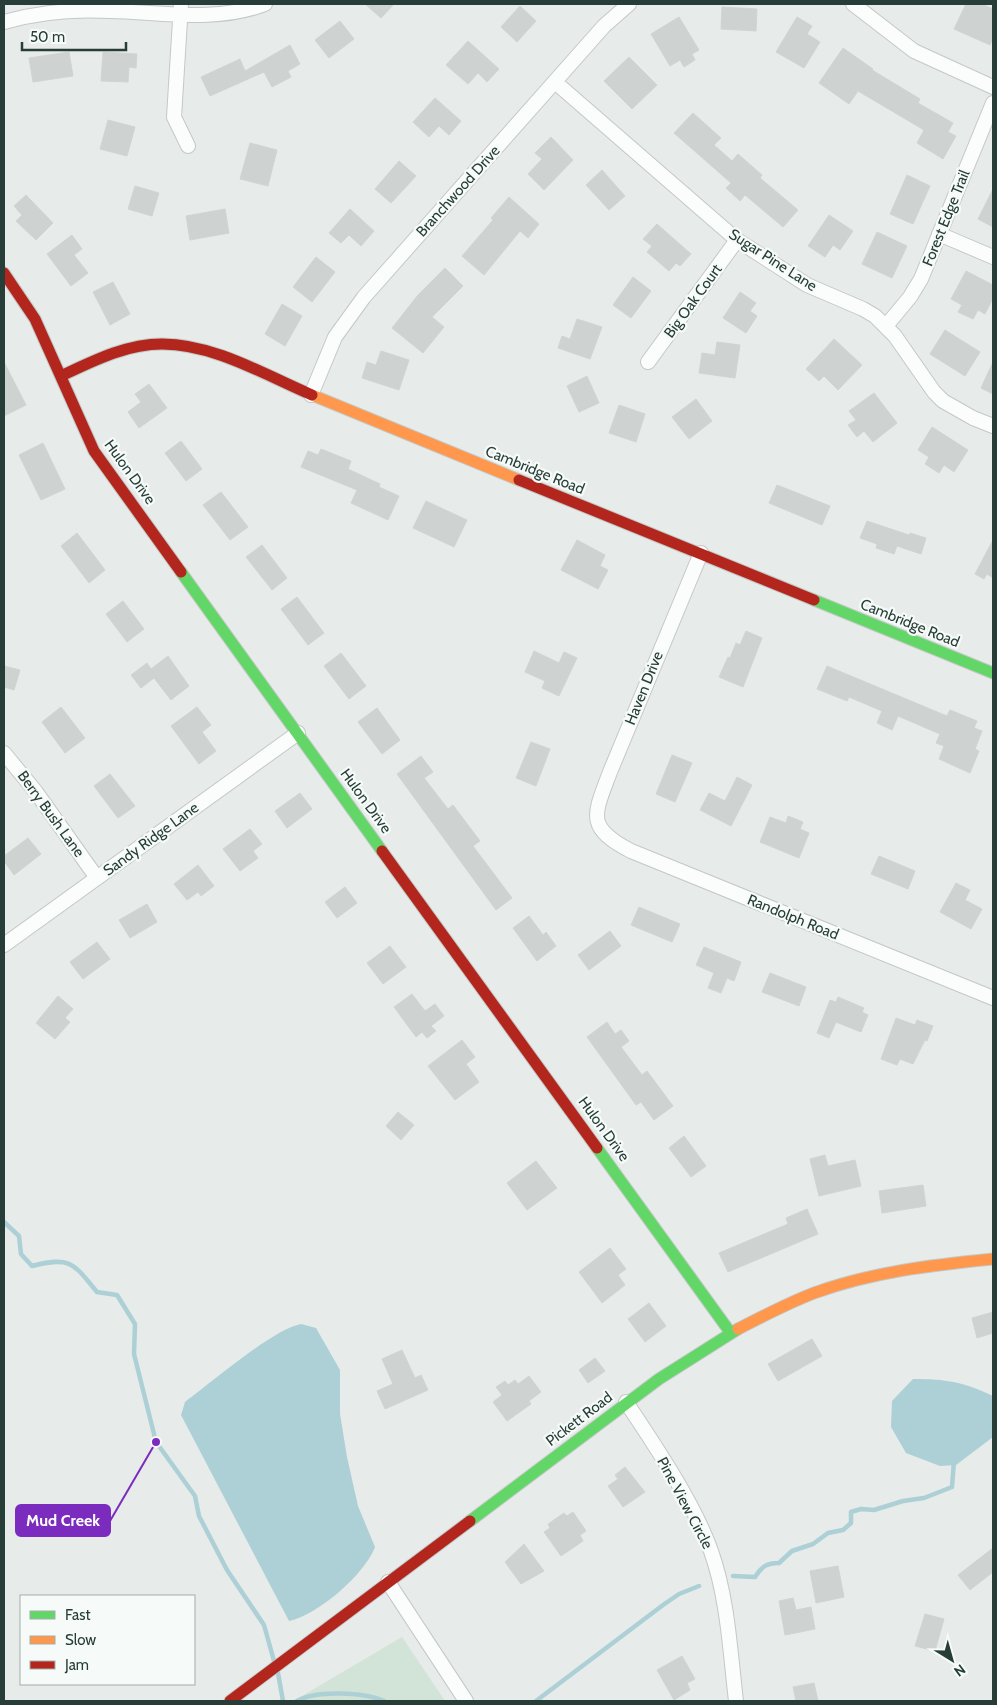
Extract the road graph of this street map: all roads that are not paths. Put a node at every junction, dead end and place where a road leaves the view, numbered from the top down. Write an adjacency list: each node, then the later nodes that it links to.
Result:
1 (264, 4): 4 (street)
2 (630, 4): 6 (street, Branchwood Drive)
3 (853, 4): 7 (street)
4 (181, 10): 5 (street); 9 (street)
5 (4, 22)
6 (555, 82): 11 (street, Sugar Pine Lane); 17 (street, Branchwood Drive)
7 (993, 87)
8 (993, 103): 10 (street, Forest Edge Trail)
9 (188, 146)
10 (939, 234): 12 (street); 14 (street, Forest Edge Trail)
11 (737, 240): 14 (street, Sugar Pine Lane); 15 (street, Big Oak Court)
12 (993, 257)
13 (4, 273): 16 (street, Hulon Drive)
14 (886, 326): 18 (street, Sugar Pine Lane)
15 (648, 362)
16 (61, 376): 17 (street, Cambridge Road); 21 (street, Hulon Drive)
17 (311, 395): 19 (street, Cambridge Road)
18 (993, 426)
19 (700, 553): 20 (street, Cambridge Road); 23 (street, Haven Drive)
20 (993, 673)
21 (298, 733): 24 (street, Sandy Ridge Lane); 28 (street, Hulon Drive)
22 (4, 753): 24 (street, Berry Bush Lane)
23 (599, 826): 26 (street, Randolph Road)
24 (97, 878): 25 (street, Sandy Ridge Lane)
25 (4, 945)
26 (993, 998)
27 (993, 1259): 28 (street, Pickett Road)
28 (730, 1332): 29 (street, Pickett Road)
29 (626, 1402): 30 (street, Pickett Road); 33 (street, Pine View Circle)
30 (388, 1582): 31 (street, Pickett Road); 32 (street)
31 (230, 1701)
32 (466, 1701)
33 (736, 1701)

